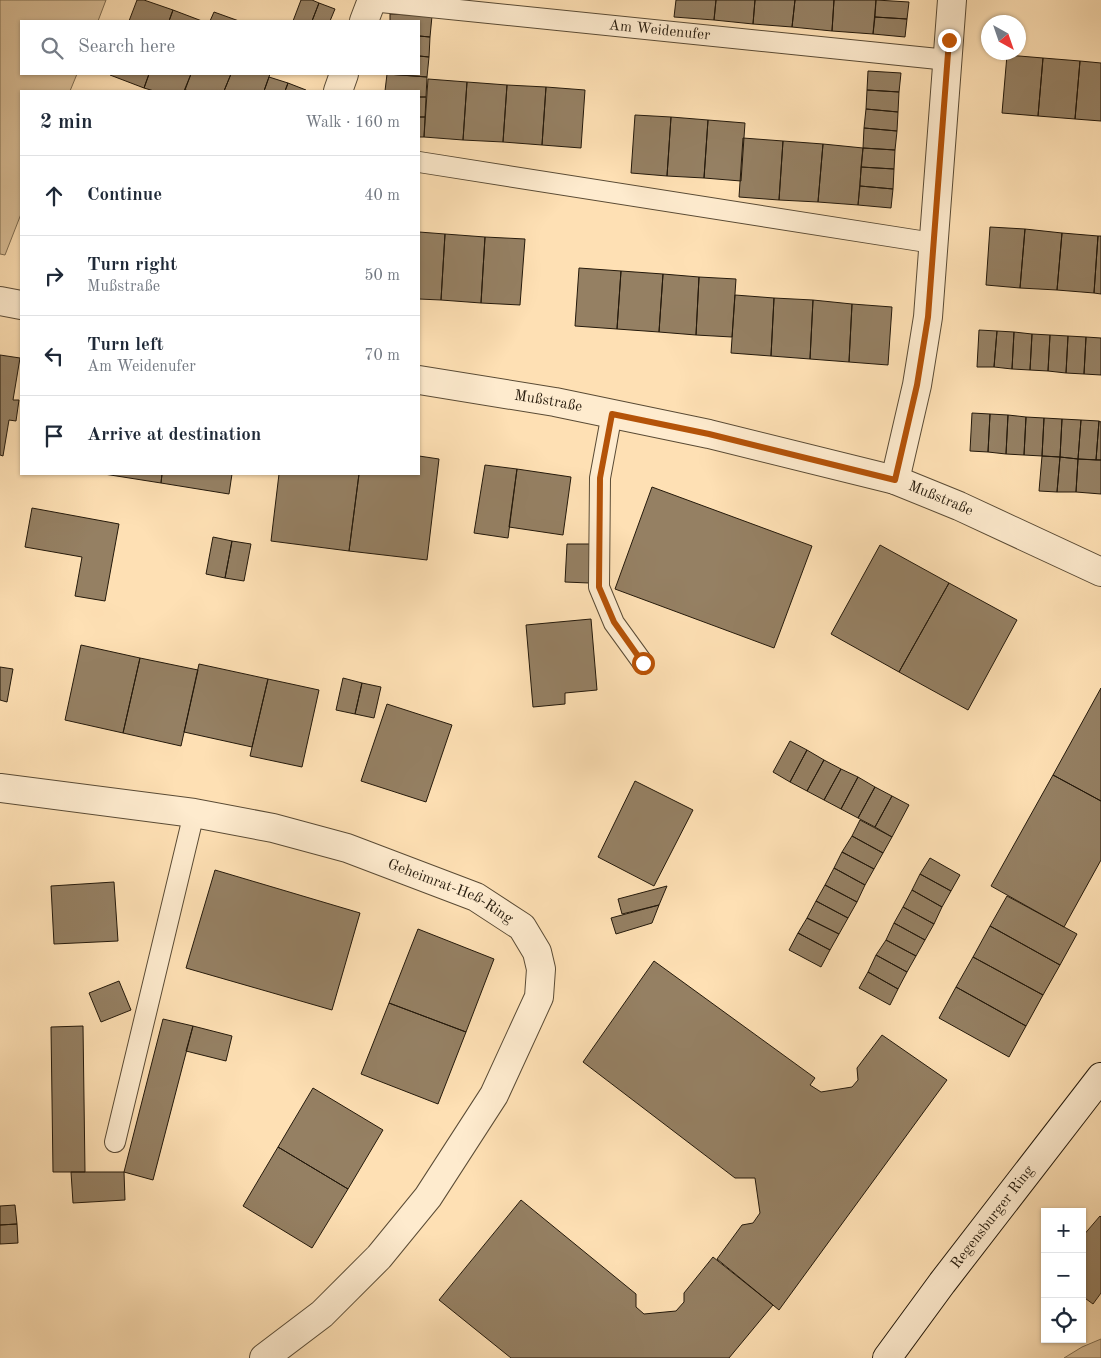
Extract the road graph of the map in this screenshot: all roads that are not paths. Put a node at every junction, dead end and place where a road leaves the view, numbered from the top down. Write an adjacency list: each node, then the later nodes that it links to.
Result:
1 (952, 0): 3 (street)
2 (369, 7): 3 (lane, Am Weidenufer)
3 (948, 60): 7 (street)
4 (344, 75): 5 (street)
5 (338, 90)
6 (420, 162): 7 (lane)
7 (934, 243): 12 (street)
8 (0, 301): 9 (street)
9 (20, 305)
10 (420, 380): 11 (street, Mußstraße)
11 (612, 414): 12 (street, Mußstraße); 14 (lane)
12 (895, 480): 13 (street, Mußstraße)
13 (1101, 572)
14 (643, 663)
15 (0, 788): 16 (street, Geheimrat-Heß-Ring)
16 (194, 813): 18 (lane); 19 (street, Geheimrat-Heß-Ring)
17 (1101, 1077): 20 (street, Regensburger Ring)
18 (115, 1142)
19 (264, 1358)
20 (887, 1358)

